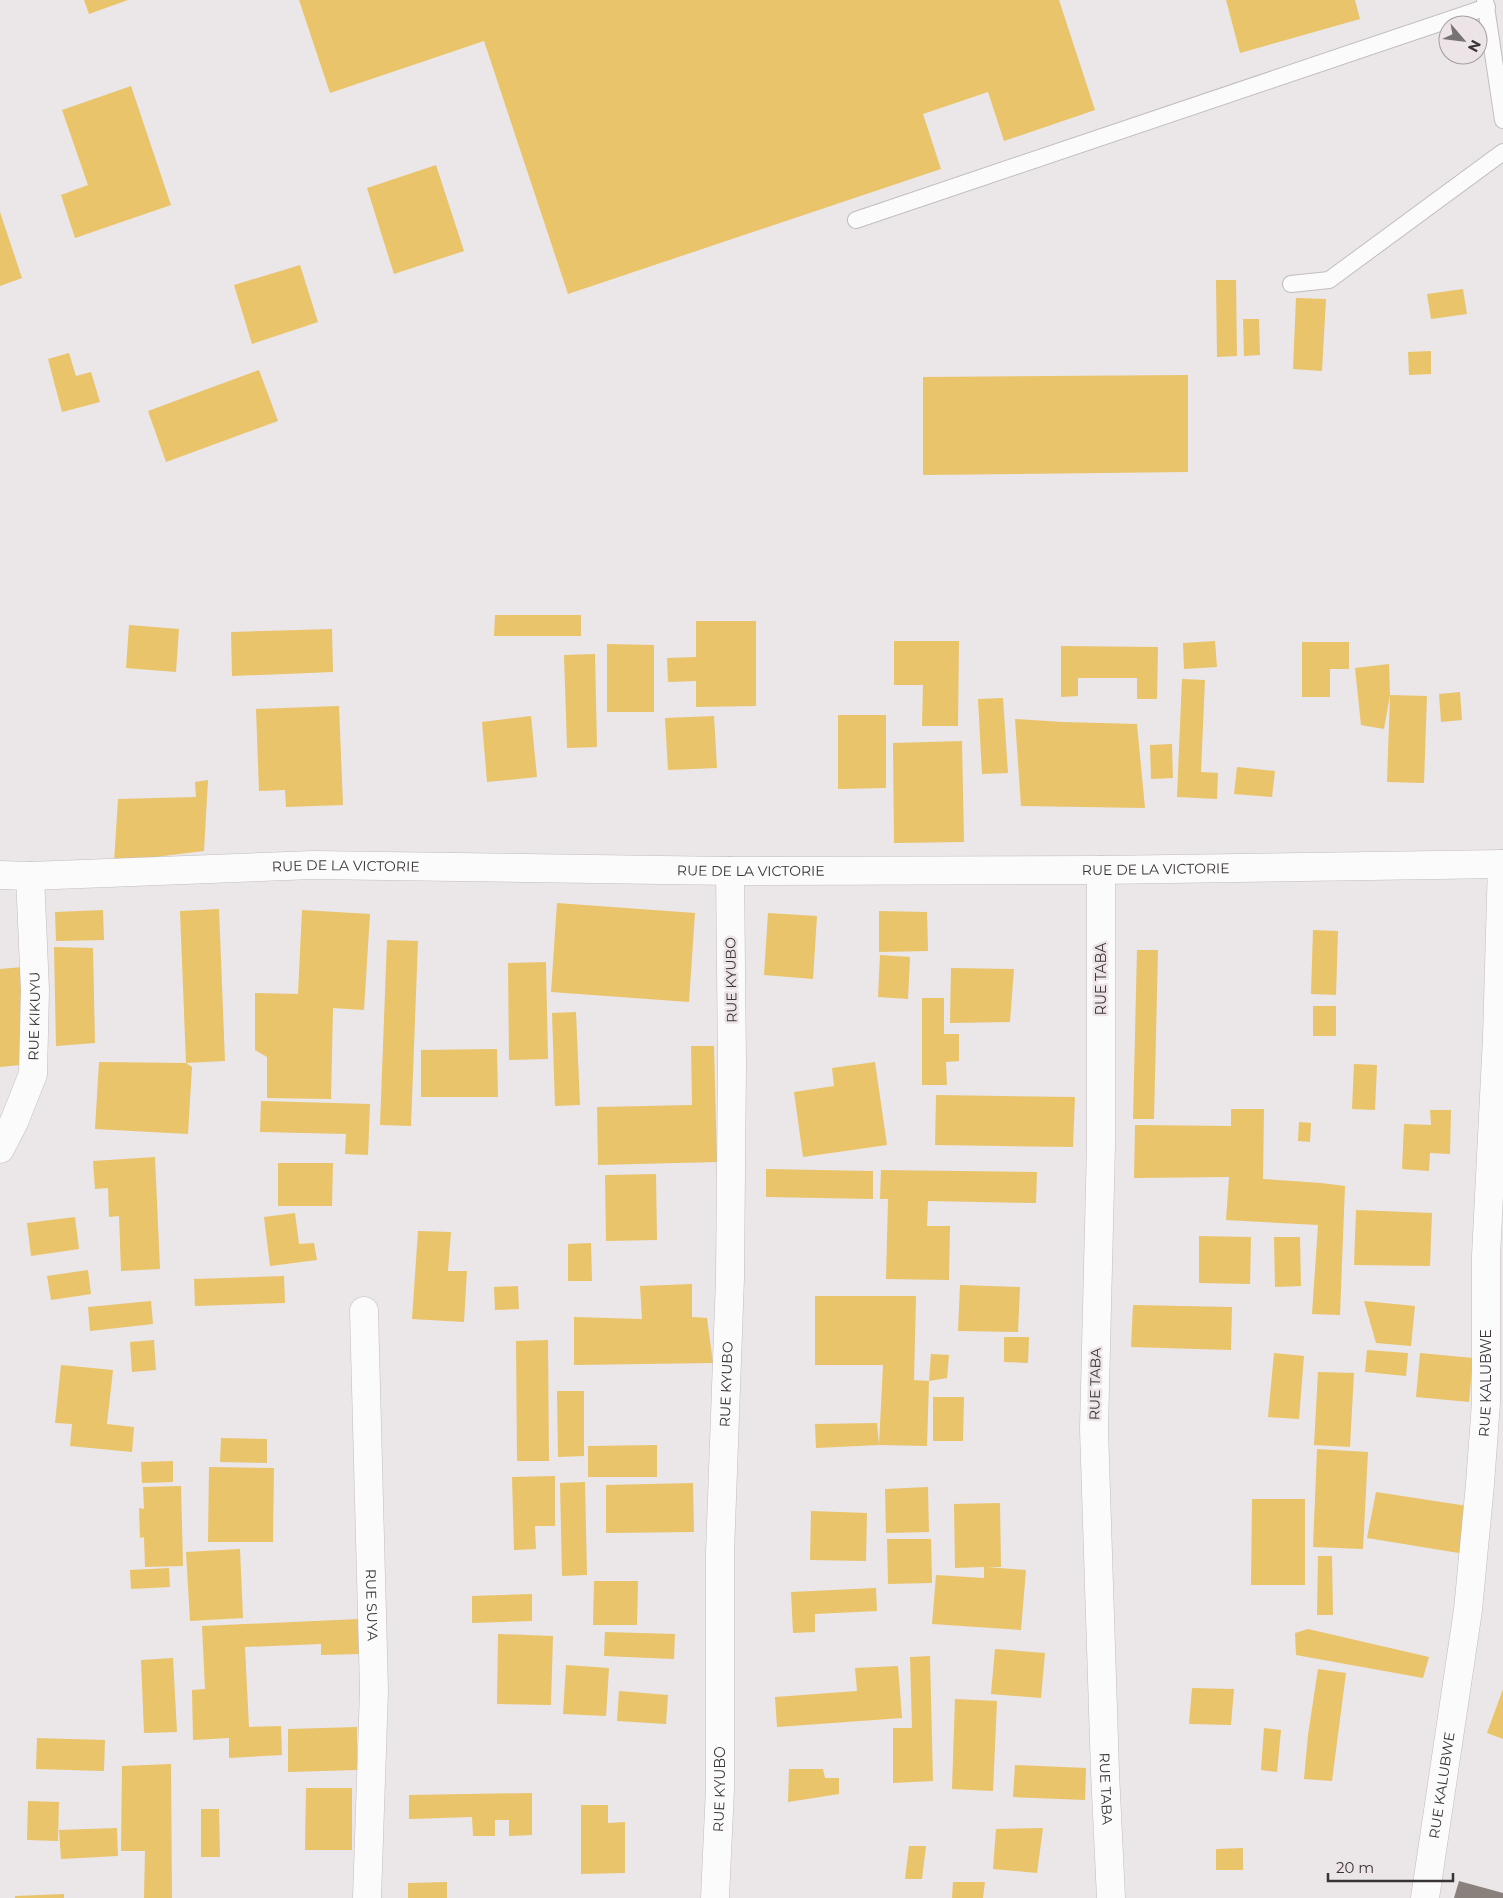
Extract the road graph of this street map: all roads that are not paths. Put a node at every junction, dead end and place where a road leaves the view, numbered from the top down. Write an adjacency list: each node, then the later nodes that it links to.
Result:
1 (1486, 4): 2 (lane); 4 (lane)
2 (1503, 120)
3 (1503, 152): 5 (lane)
4 (856, 220)
5 (1291, 284)
6 (1503, 864): 7 (street, RUE DE LA VICTORIE); 16 (street, RUE KALUBWE)
7 (1101, 870): 8 (street, RUE DE LA VICTORIE); 15 (street, RUE TABA)
8 (730, 871): 10 (street, RUE DE LA VICTORIE); 14 (street, RUE KYUBO)
9 (0, 875): 10 (street, RUE DE LA VICTORIE)
10 (30, 876): 11 (street, RUE KIKUYU)
11 (0, 1149)
12 (364, 1311): 13 (street, RUE SUYA)
13 (367, 1898)
14 (715, 1898)
15 (1111, 1898)
16 (1425, 1898)

